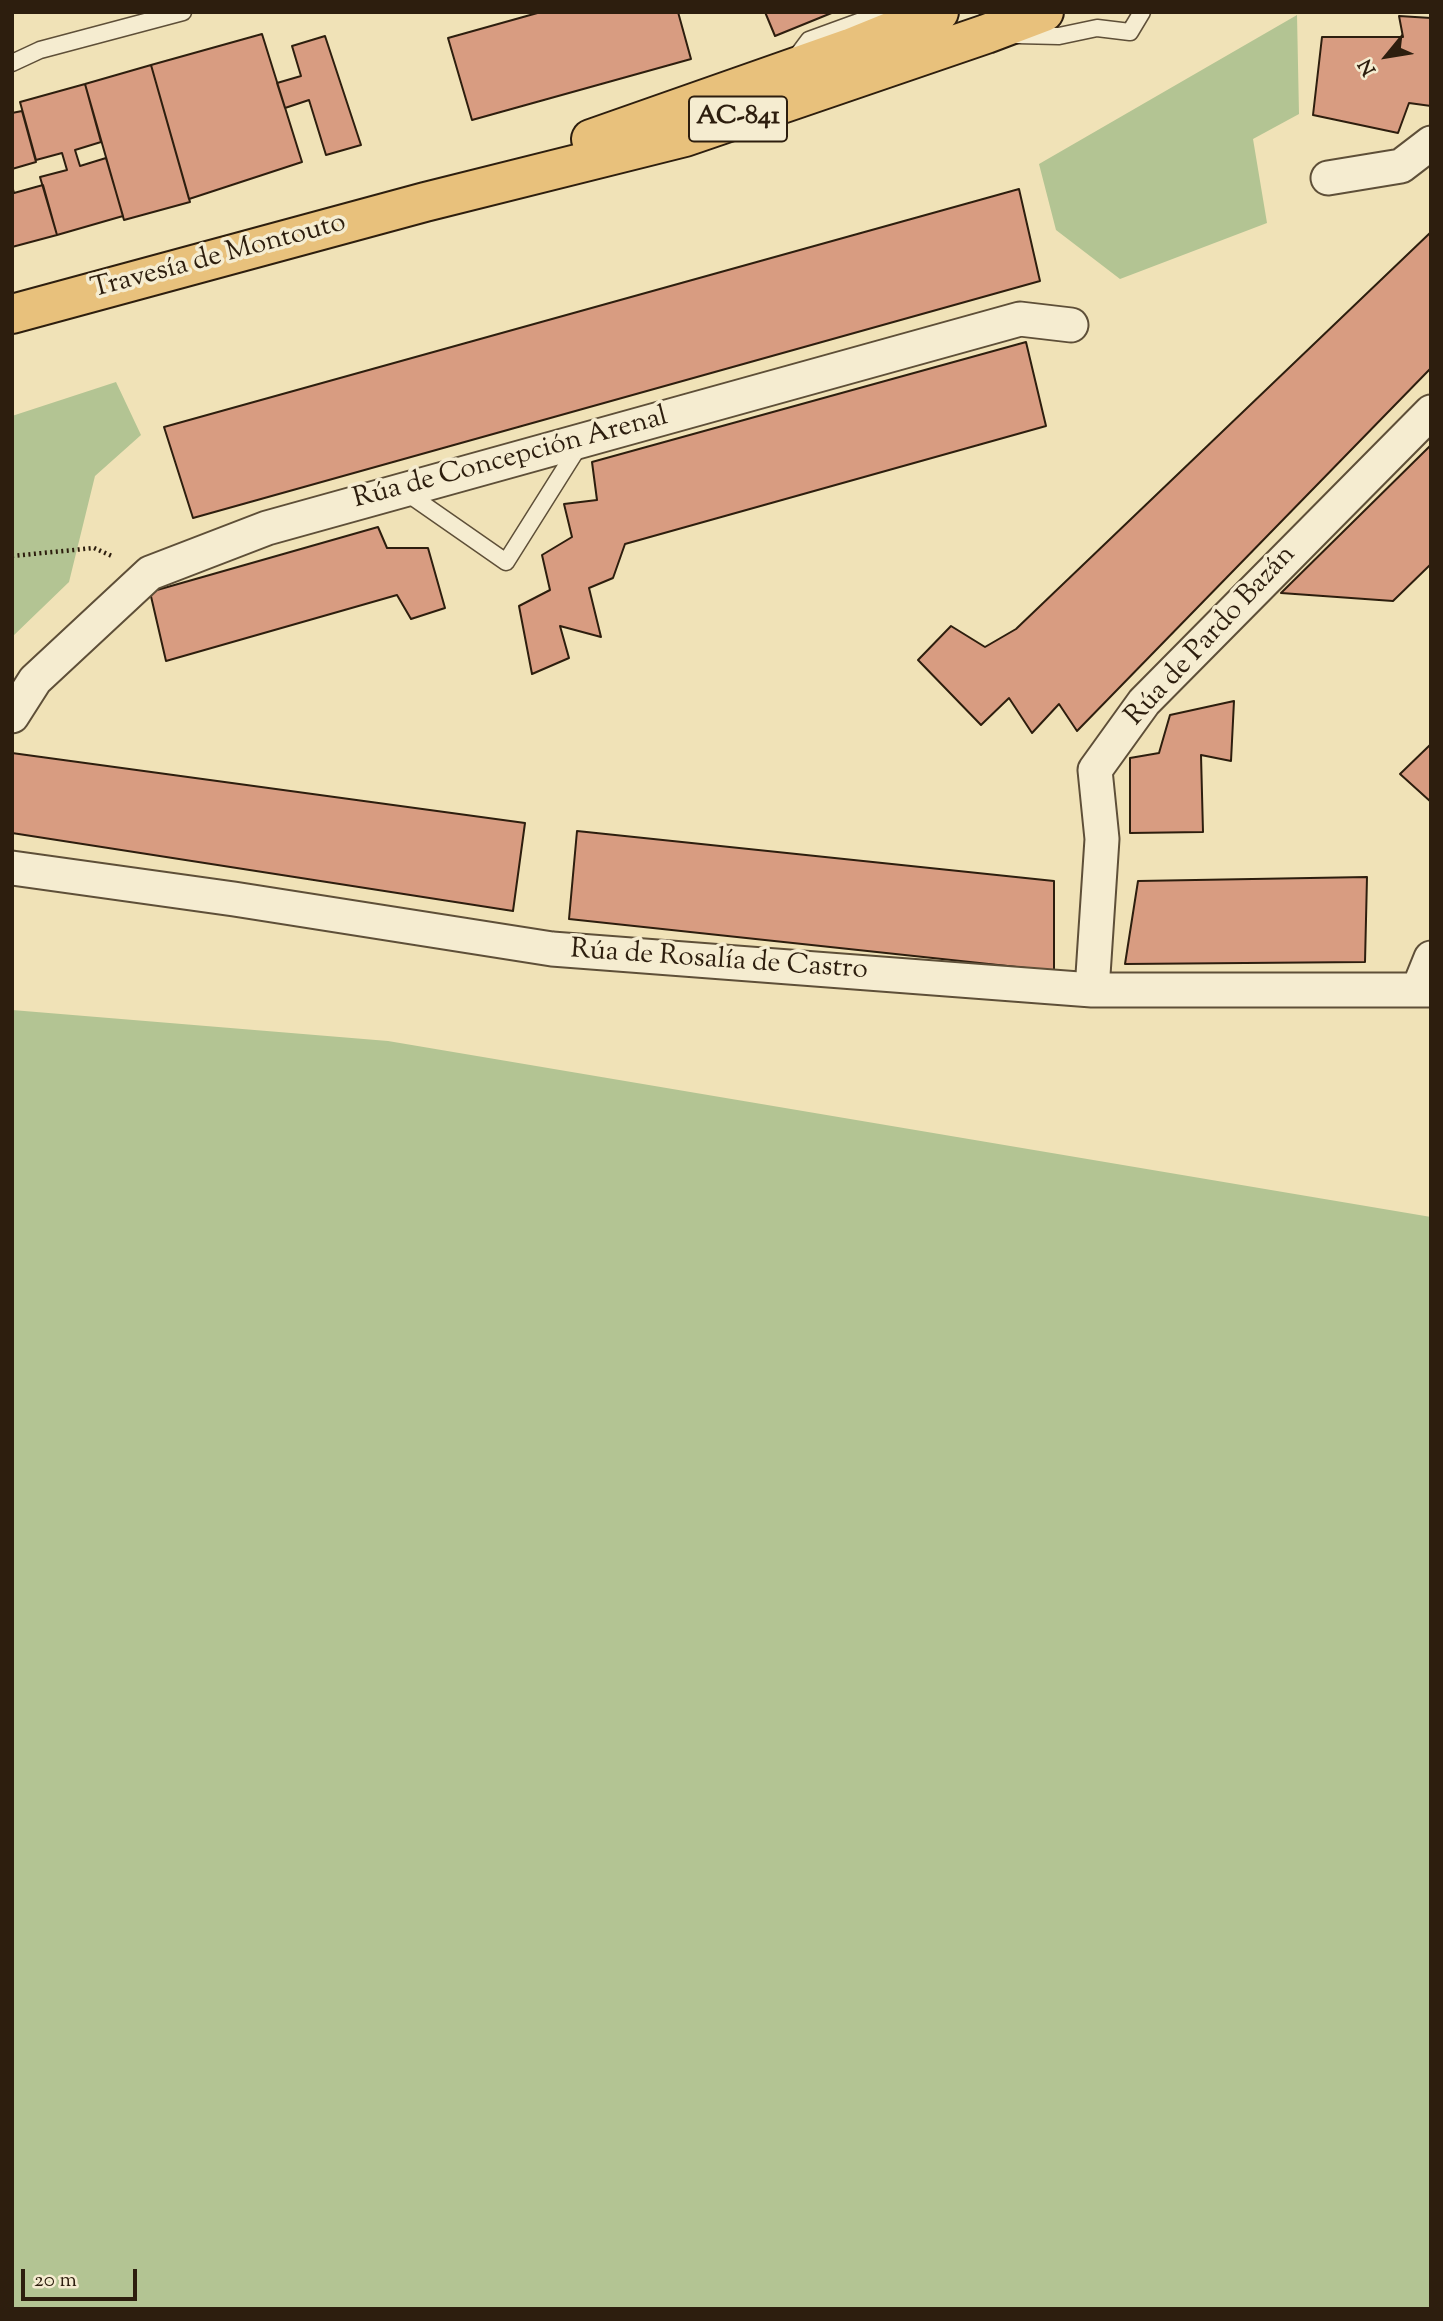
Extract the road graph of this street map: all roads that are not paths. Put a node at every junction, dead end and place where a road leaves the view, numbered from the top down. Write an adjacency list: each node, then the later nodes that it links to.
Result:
1 (183, 12): 8 (lane)
2 (886, 12): 9 (lane)
3 (1044, 12): 6 (main road, Travesía de Montouto / AC-841)
4 (1090, 12): 7 (lane)
5 (1142, 12): 7 (lane)
6 (951, 28): 7 (lane); 9 (main road, Travesía de Montouto / AC-841); 12 (main road, Travesía de Montouto / AC-841)
7 (1097, 28)
8 (12, 63)
9 (786, 70): 12 (main road, Travesía de Montouto / AC-841)
10 (1431, 143): 11 (street)
11 (1328, 178)
12 (425, 202): 13 (main road, Travesía de Montouto / AC-841)
13 (12, 314)
14 (1070, 325): 16 (street, Rúa de Concepción Arenal)
15 (1431, 412): 21 (street, Rúa de Pardo Bazán)
16 (582, 440): 17 (street, Rúa de Concepción Arenal); 17 (lane)
17 (403, 490): 18 (street, Rúa de Concepción Arenal)
18 (12, 716)
19 (12, 868): 21 (street, Rúa de Rosalía de Castro)
20 (1431, 958): 22 (street)
21 (1092, 990): 22 (street, Rúa de Rosalía de Castro)
22 (1425, 990)

